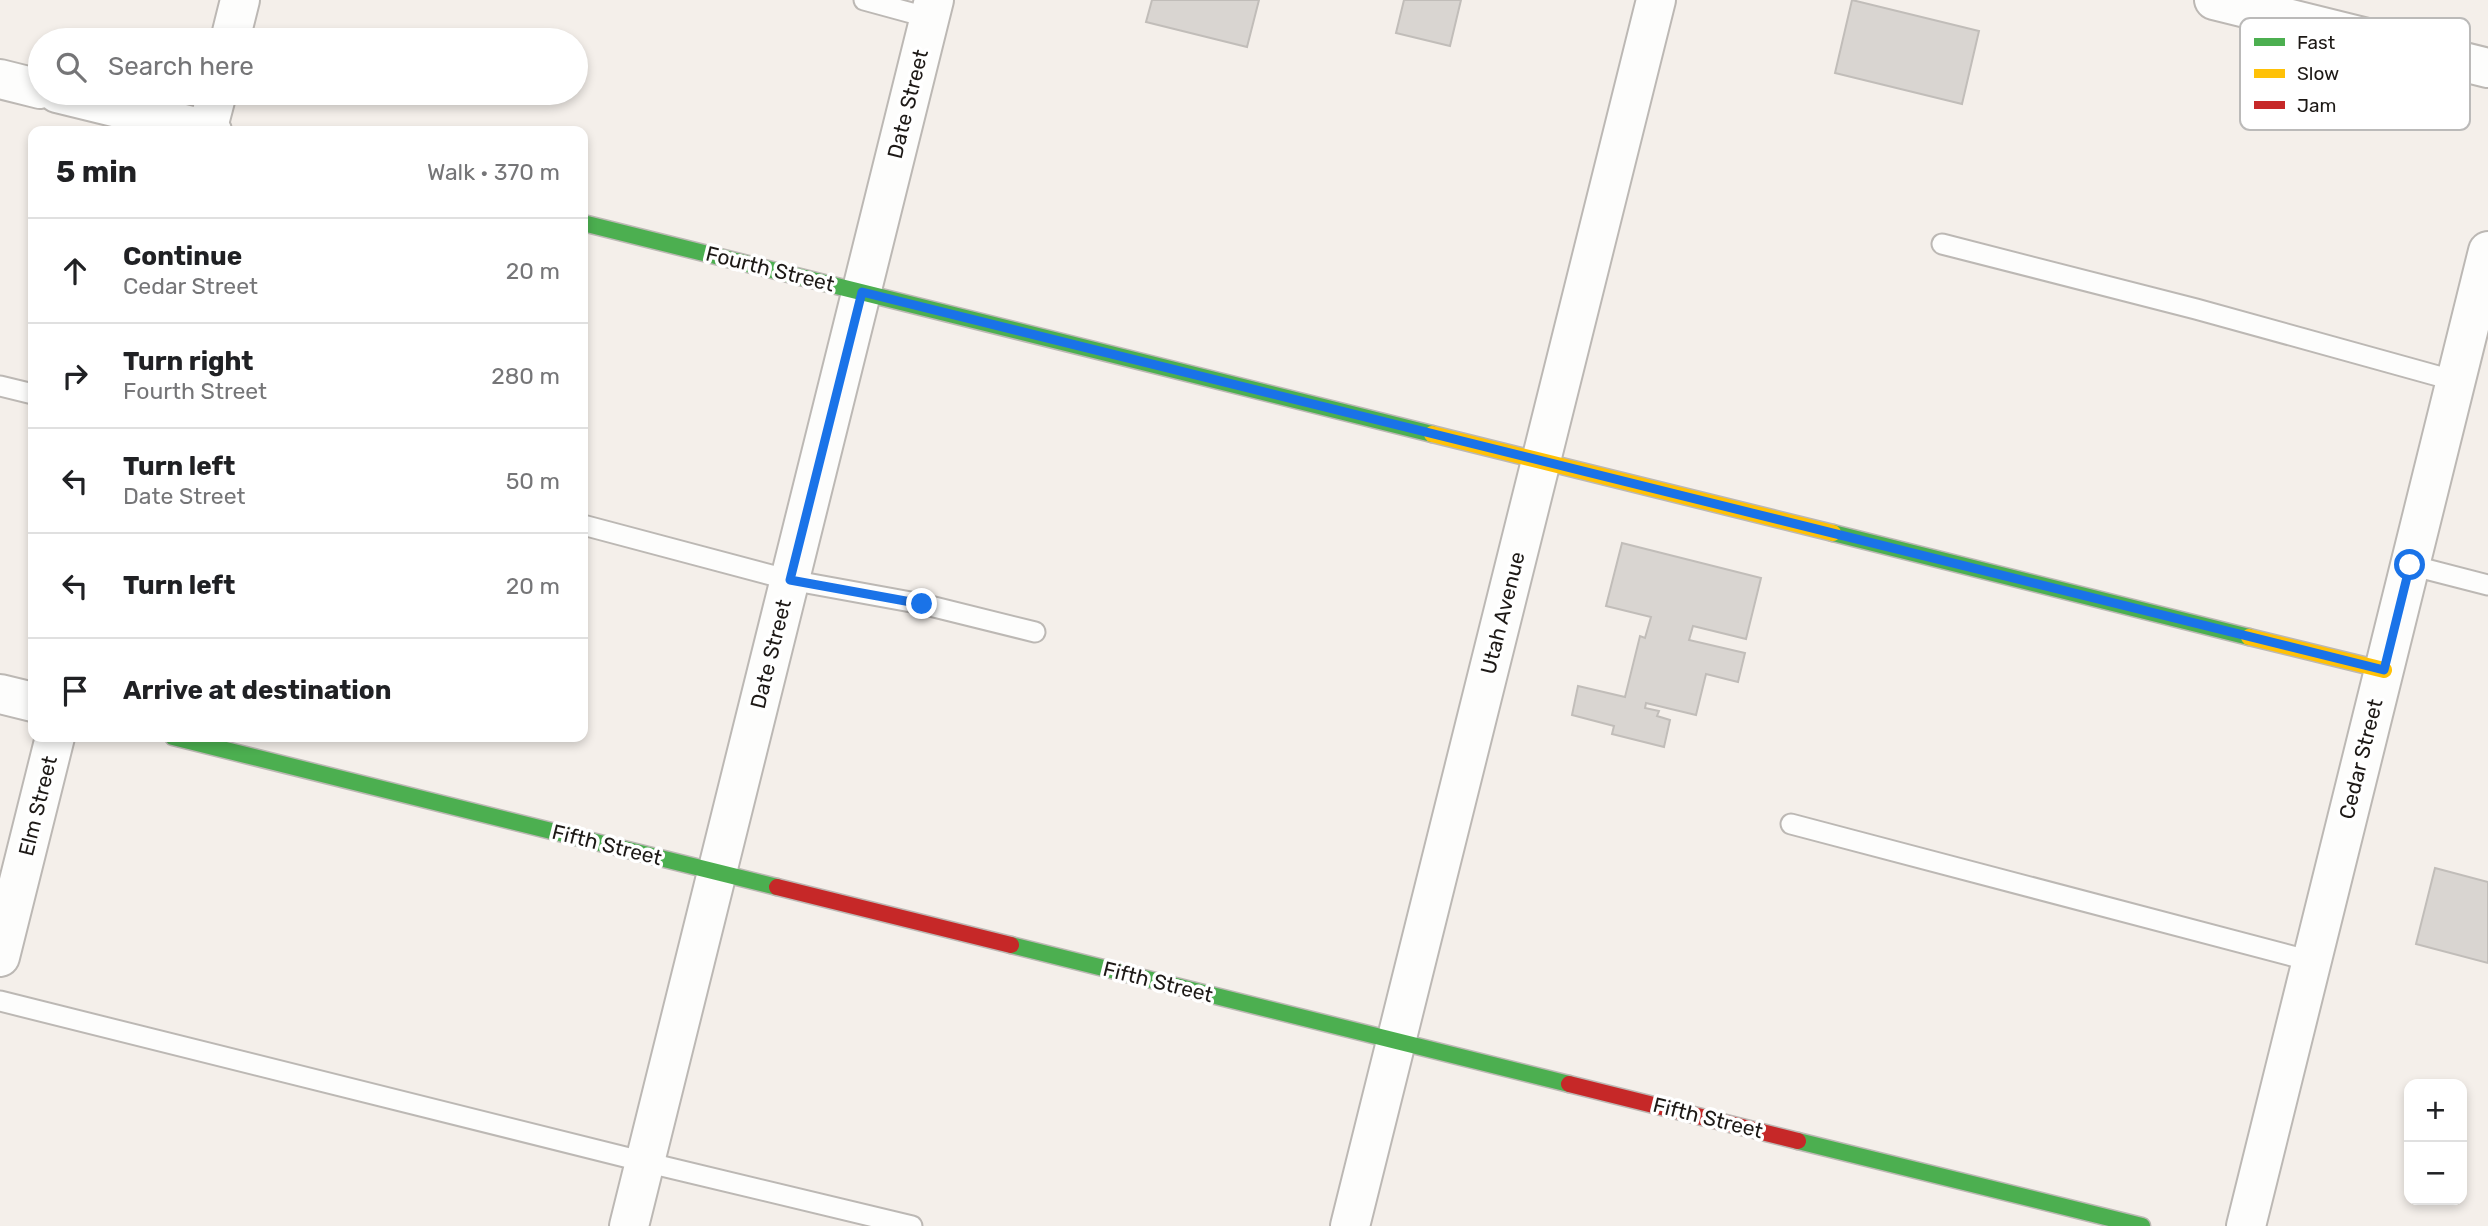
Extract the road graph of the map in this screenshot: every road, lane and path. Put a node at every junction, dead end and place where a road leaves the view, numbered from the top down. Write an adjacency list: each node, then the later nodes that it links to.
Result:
1 (240, 0): 7 (street)
2 (864, 0): 5 (lane)
3 (1656, 0): 24 (street, Utah Avenue)
4 (2214, 0): 6 (street)
5 (932, 9): 19 (street, Date Street)
6 (2287, 18)
7 (233, 28)
8 (2470, 64): 9 (street)
9 (2488, 68)
10 (0, 79): 11 (street)
11 (28, 86)
12 (105, 105): 14 (street)
13 (214, 105): 15 (street)
14 (189, 126)
15 (210, 126)
16 (588, 224): 19 (street, Fourth Street)
17 (1942, 244): 21 (lane)
18 (2488, 251): 20 (street, Cedar Street)
19 (862, 292): 24 (street, Fourth Street); 27 (street, Date Street)
20 (2480, 319): 21 (street, Cedar Street)
21 (2456, 381): 26 (street, Cedar Street)
22 (0, 386): 23 (lane)
23 (28, 393)
24 (1541, 461): 30 (street, Fourth Street); 40 (street, Utah Avenue)
25 (588, 526): 27 (lane)
26 (2410, 565): 28 (lane); 30 (street, Cedar Street)
27 (790, 580): 29 (lane); 36 (street, Date Street)
28 (2488, 586)
29 (1035, 632)
30 (2384, 670): 38 (street, Cedar Street)
31 (0, 694): 32 (street)
32 (28, 701)
33 (54, 742): 37 (street, Elm Street)
34 (193, 742): 36 (street, Fifth Street)
35 (1791, 824): 38 (lane)
36 (717, 872): 40 (street, Fifth Street); 41 (street, Date Street)
37 (0, 957)
38 (2311, 961): 46 (street, Cedar Street)
39 (0, 1001): 41 (lane)
40 (1396, 1041): 44 (street, Utah Avenue); 45 (street, Fifth Street)
41 (645, 1162): 42 (street, Date Street); 43 (lane)
42 (629, 1226)
43 (912, 1226)
44 (1350, 1226)
45 (2142, 1226)
46 (2246, 1226)

